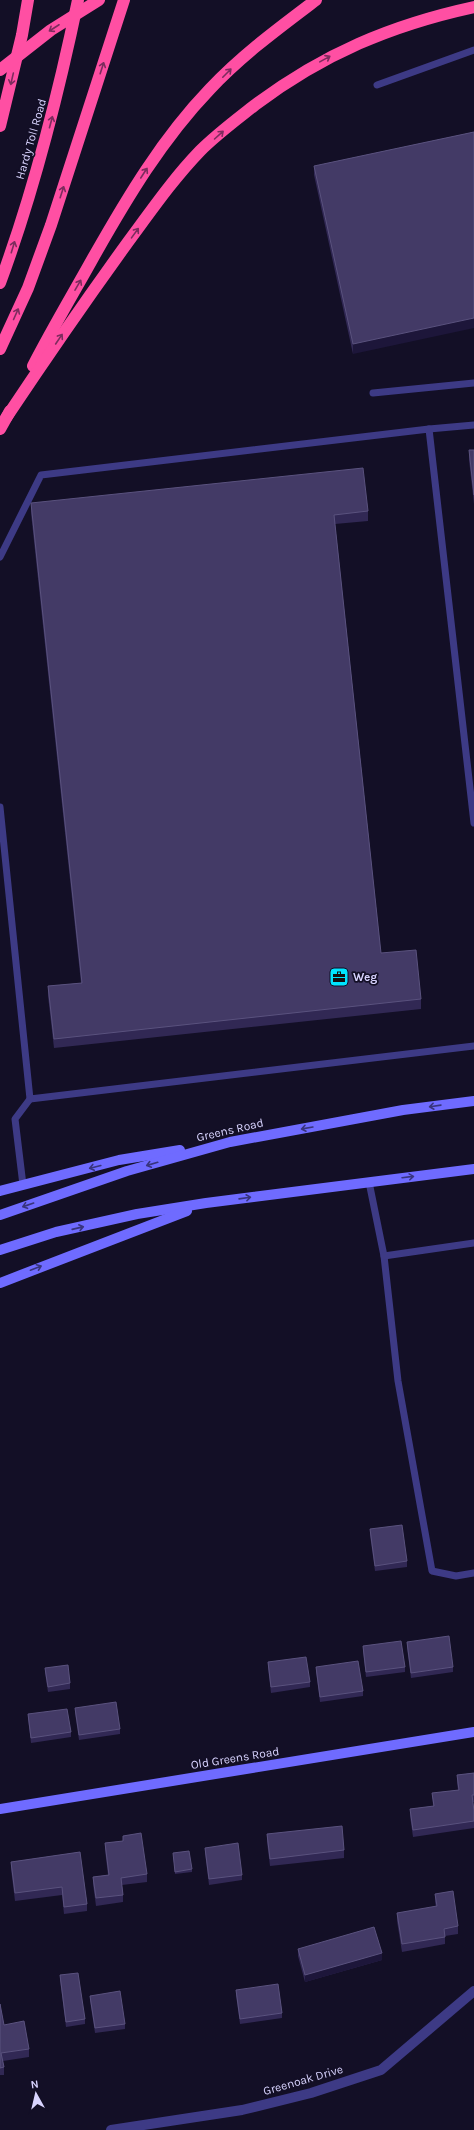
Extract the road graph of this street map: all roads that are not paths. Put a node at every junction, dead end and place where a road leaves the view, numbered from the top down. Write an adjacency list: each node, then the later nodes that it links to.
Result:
1 (28, 0): 10 (highway, one-way to 10)
2 (78, 0): 11 (highway, Hardy Toll Road, one-way to 2)
3 (99, 0): 8 (highway, one-way to 8, bridge)
4 (124, 0): 12 (highway, one-way to 4)
5 (316, 0): 15 (highway, one-way to 5)
6 (474, 7): 15 (highway, one-way to 6)
7 (474, 50): 9 (lane)
8 (0, 70)
9 (377, 85)
10 (0, 126)
11 (0, 283)
12 (0, 349)
13 (474, 383): 14 (lane)
14 (373, 393)
15 (6, 418): 17 (highway)
16 (474, 425): 18 (lane)
17 (0, 429)
18 (429, 429): 19 (lane); 21 (lane)
19 (0, 557)
20 (0, 807): 23 (lane)
21 (474, 823)
22 (474, 1046): 23 (lane)
23 (30, 1099): 28 (lane)
24 (474, 1101): 25 (main road, Greens Road, one-way to 25)
25 (230, 1142): 28 (main road, one-way to 28); 31 (main road, Greens Road, one-way to 31)
26 (474, 1169): 27 (main road, one-way to 26)
27 (369, 1182): 30 (main road, one-way to 27); 34 (lane)
28 (23, 1185): 29 (main road)
29 (0, 1191)
30 (206, 1203): 33 (main road, one-way to 30); 35 (main road, one-way to 30)
31 (0, 1215)
32 (474, 1243): 34 (lane)
33 (0, 1250)
34 (384, 1256): 36 (lane)
35 (0, 1283)
36 (474, 1573)
37 (474, 1732): 38 (main road, Old Greens Road)
38 (0, 1809)
39 (474, 1992): 40 (street, Greenoak Drive)
40 (111, 2130)

